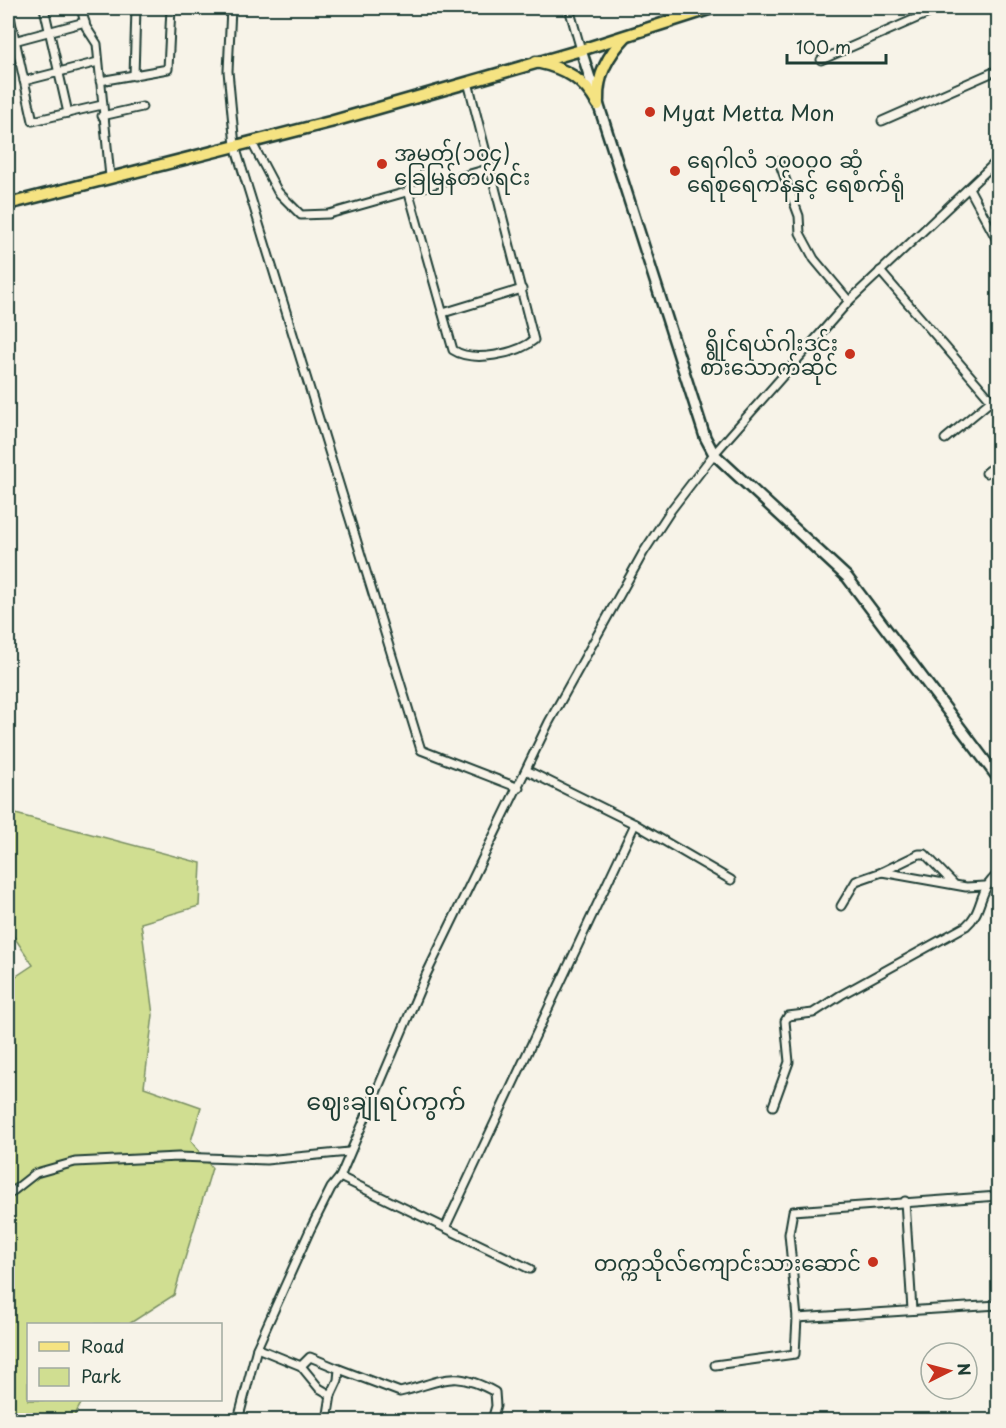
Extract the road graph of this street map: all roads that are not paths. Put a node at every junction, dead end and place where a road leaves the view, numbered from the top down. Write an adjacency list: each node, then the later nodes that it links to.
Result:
1 (8, 8): 13 (street)
2 (44, 8): 11 (street)
3 (81, 8): 10 (street)
4 (136, 8): 20 (street)
5 (171, 8): 20 (street)
6 (231, 8): 31 (street)
7 (569, 8): 14 (street)
8 (711, 8): 12 (main road)
9 (940, 8): 15 (street)
10 (85, 22): 11 (street); 16 (street)
11 (49, 30): 13 (street); 19 (street)
12 (626, 36): 14 (main road); 25 (main road)
13 (14, 41): 21 (street)
14 (581, 50): 17 (main road); 25 (main road)
15 (821, 60)
16 (98, 62): 19 (street); 22 (street)
17 (536, 62): 23 (main road); 25 (main road)
18 (999, 70): 29 (street)
19 (59, 72): 21 (street); 27 (street)
20 (134, 76): 22 (street)
21 (24, 81): 27 (street)
22 (100, 81): 24 (street)
23 (468, 82): 30 (main road); 34 (street)
24 (102, 105): 27 (street); 28 (street)
25 (598, 105): 48 (main road)
26 (142, 107): 28 (street)
27 (68, 113)
28 (102, 116): 35 (street)
29 (882, 121)
30 (251, 141): 31 (main road); 38 (street)
31 (235, 146): 35 (main road); 53 (street)
32 (999, 159): 37 (street)
33 (779, 162): 43 (street)
34 (491, 168): 38 (street); 42 (street)
35 (110, 177): 39 (main road)
36 (8, 188): 39 (street)
37 (969, 188): 40 (street); 41 (street)
38 (408, 190): 44 (street)
39 (10, 204)
40 (999, 242)
41 (880, 271): 43 (street); 45 (street)
42 (522, 290): 44 (street); 44 (street)
43 (849, 301): 48 (street)
44 (443, 313)
45 (992, 400): 46 (street); 47 (street)
46 (999, 408)
47 (945, 438)
48 (714, 454): 51 (street); 52 (main road)
49 (999, 463): 50 (street)
50 (986, 473)
51 (528, 771): 53 (street); 54 (street)
52 (999, 778)
53 (519, 788): 62 (street)
54 (635, 824): 57 (street); 67 (street)
55 (882, 872): 58 (street); 58 (street); 60 (street)
56 (999, 874): 59 (street)
57 (731, 880)
58 (953, 883): 59 (street)
59 (985, 886): 61 (street)
60 (841, 906)
61 (773, 1106)
62 (349, 1152): 63 (street); 64 (street)
63 (340, 1177): 67 (street); 72 (street)
64 (8, 1195)
65 (999, 1196): 66 (street)
66 (905, 1201): 70 (street); 71 (street)
67 (446, 1226): 68 (street)
68 (530, 1269)
69 (999, 1305): 70 (street)
70 (912, 1310): 71 (street)
71 (797, 1318): 73 (street)
72 (257, 1348): 74 (street); 77 (street)
73 (715, 1365)
74 (301, 1366): 75 (street); 76 (street)
75 (339, 1370): 76 (street); 79 (street)
76 (331, 1395): 78 (street)
77 (238, 1420)
78 (327, 1420)
79 (492, 1420)

